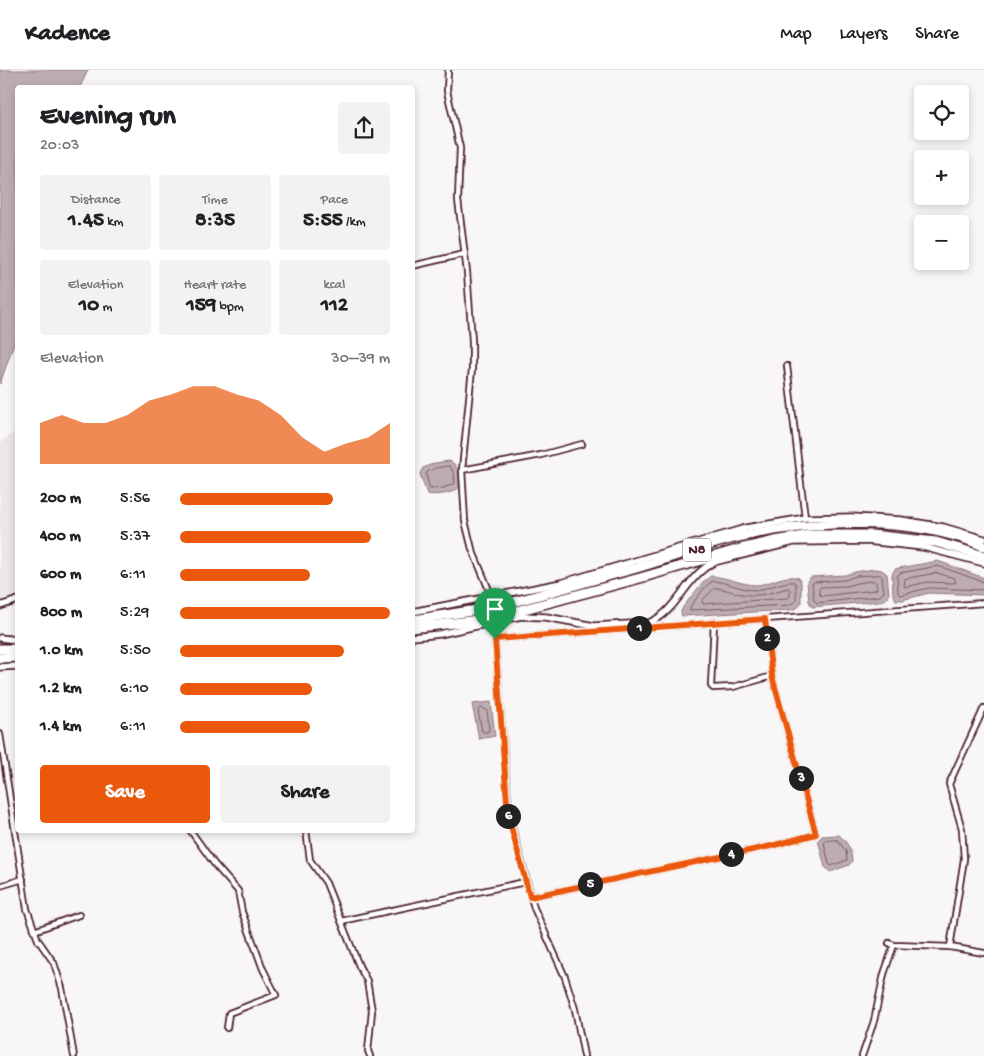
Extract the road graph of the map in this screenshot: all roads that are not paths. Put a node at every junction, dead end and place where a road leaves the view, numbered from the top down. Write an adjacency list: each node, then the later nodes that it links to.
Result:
1 (448, 70): 2 (street)
2 (464, 254): 3 (street); 6 (street)
3 (415, 265)
4 (788, 366): 7 (street)
5 (582, 444): 6 (street)
6 (462, 470): 12 (street)
7 (806, 518): 8 (street); 12 (street)
8 (984, 539)
9 (984, 546): 18 (highway, N8)
10 (984, 556): 21 (highway, N8)
11 (984, 562): 20 (street)
12 (492, 597): 16 (street)
13 (15, 601): 15 (street)
14 (984, 603): 17 (street)
15 (0, 606)
16 (415, 611)
17 (765, 619): 19 (street); 32 (street)
18 (415, 620)
19 (714, 622): 24 (street); 32 (street)
20 (492, 623): 22 (street); 24 (street)
21 (415, 628)
22 (415, 637)
23 (0, 638): 25 (street)
24 (495, 639): 40 (street)
25 (15, 640)
26 (15, 648): 27 (highway)
27 (0, 649)
28 (15, 657): 29 (highway)
29 (0, 658)
30 (15, 666): 31 (street)
31 (0, 667)
32 (772, 676): 42 (street)
33 (984, 708): 46 (street)
34 (0, 734): 35 (street)
35 (15, 829)
36 (16, 833): 39 (street)
37 (192, 833): 48 (street)
38 (306, 833): 44 (street)
39 (23, 879): 41 (street); 45 (street)
40 (526, 882): 42 (street); 44 (street)
41 (0, 886)
42 (530, 897): 51 (street)
43 (79, 915): 45 (street)
44 (341, 921): 50 (street)
45 (34, 931): 49 (street)
46 (950, 947): 47 (street); 52 (street)
47 (984, 953)
48 (227, 1028)
49 (74, 1056)
50 (370, 1056)
51 (584, 1056)
52 (862, 1056)

